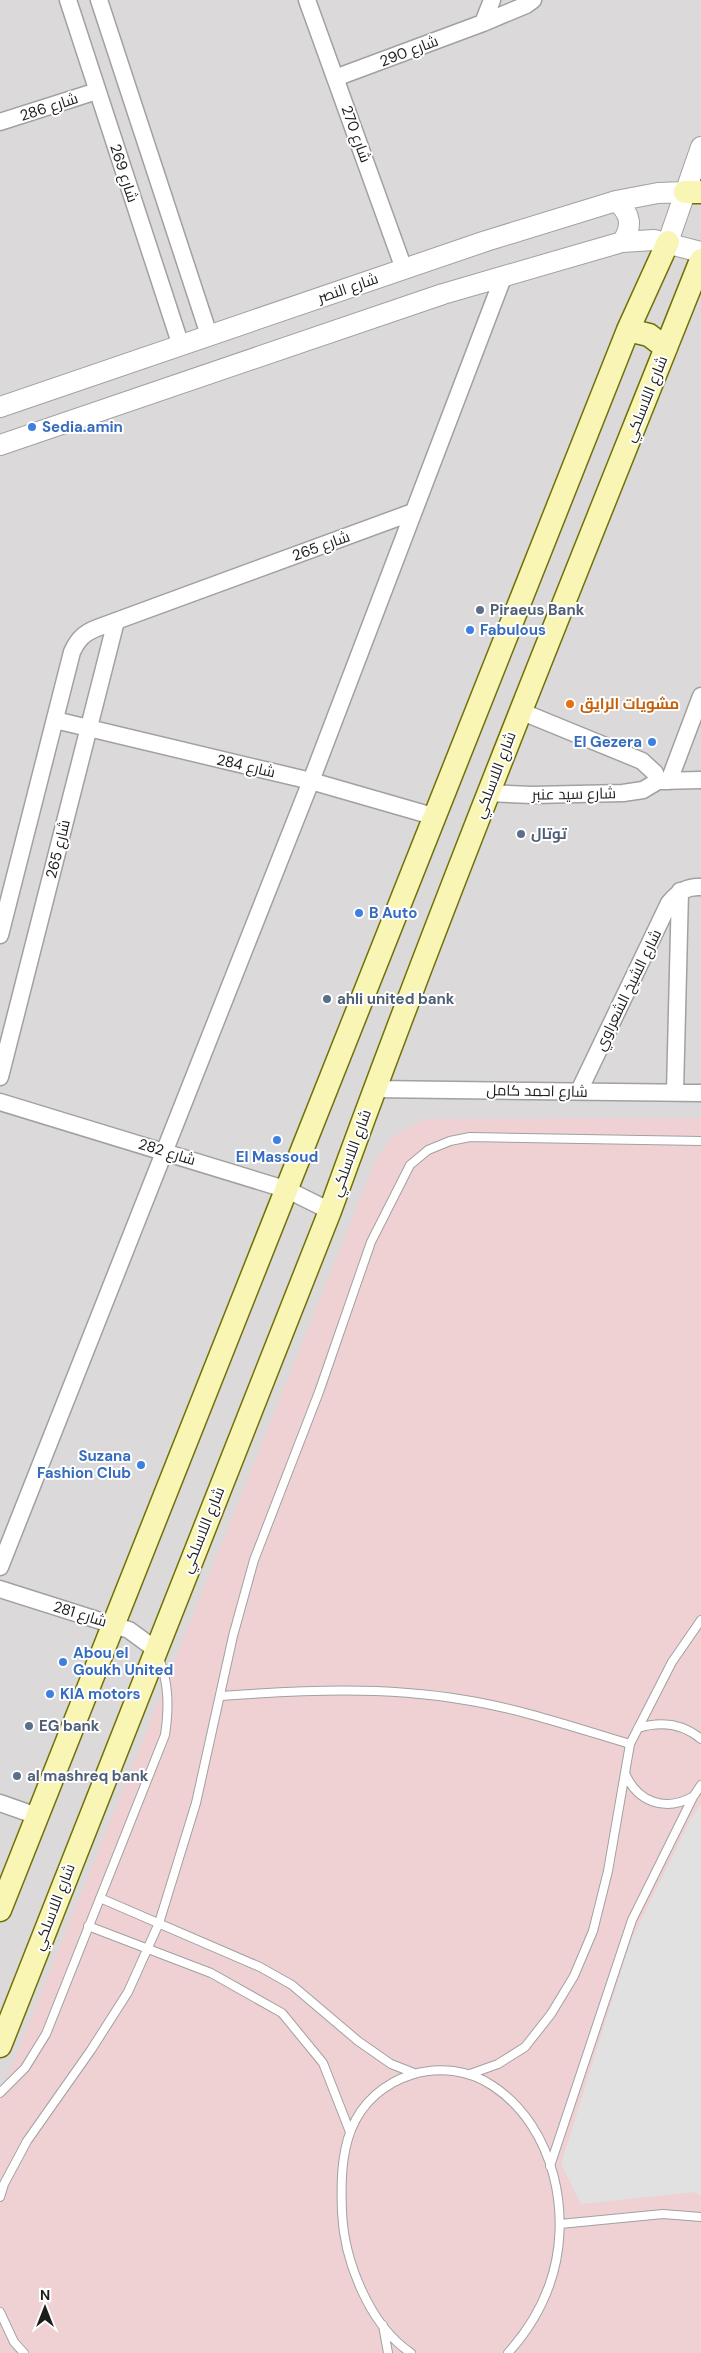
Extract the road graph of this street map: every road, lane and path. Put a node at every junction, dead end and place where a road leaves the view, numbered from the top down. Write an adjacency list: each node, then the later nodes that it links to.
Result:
1 (68, 0): 8 (street, شارع 269)
2 (99, 0): 20 (street, شارع 269)
3 (308, 0): 7 (street, شارع 270)
4 (492, 0): 6 (street)
5 (533, 0): 6 (street, شارع 290)
6 (482, 23): 7 (street, شارع 290)
7 (335, 78): 17 (street, شارع 270)
8 (97, 91): 9 (street, شارع 286); 21 (street, شارع 269)
9 (0, 122)
10 (701, 147): 11 (street)
11 (693, 192): 12 (street, شارع النصر); 14 (street)
12 (616, 201): 13 (street); 17 (street, شارع النصر)
13 (622, 242): 14 (street); 18 (street)
14 (668, 242): 15 (street); 19 (main road)
15 (701, 252)
16 (701, 260): 22 (main road, شارع اللاسلكي)
17 (404, 269): 20 (street, شارع النصر)
18 (504, 275): 24 (street); 25 (street)
19 (628, 330): 22 (main road); 35 (main road)
20 (208, 335): 21 (street, شارع النصر)
21 (180, 346): 23 (street, شارع النصر)
22 (666, 348): 28 (main road, شارع اللاسلكي)
23 (0, 407)
24 (0, 445)
25 (413, 512): 26 (street, شارع 265); 32 (street)
26 (116, 621): 29 (street, شارع 265); 30 (street, شارع 265)
27 (701, 696): 33 (street)
28 (520, 711): 33 (street); 34 (main road, شارع اللاسلكي)
29 (55, 720): 30 (street, شارع 284); 38 (street, شارع 265)
30 (89, 728): 32 (street, شارع 284); 40 (street, شارع 265)
31 (701, 780): 33 (street, شارع سيد عنبر)
32 (311, 781): 35 (street, شارع 284); 47 (street)
33 (664, 781): 34 (street, شارع سيد عنبر)
34 (488, 793): 41 (main road, شارع اللاسلكي)
35 (436, 817): 48 (main road)
36 (701, 887): 37 (street)
37 (680, 891): 42 (street, شارع الشيخ الشعراوي); 43 (street, شارع الشيخ الشعراوي)
38 (3, 911): 39 (street, شارع 265)
39 (0, 934)
40 (0, 1077)
41 (374, 1089): 42 (street, شارع احمد كامل); 49 (main road, شارع اللاسلكي)
42 (579, 1091): 43 (street, شارع احمد كامل)
43 (675, 1092): 44 (street, شارع احمد كامل)
44 (701, 1092)
45 (0, 1102): 47 (street, شارع 282)
46 (701, 1141): 55 (lane)
47 (164, 1151): 48 (street, شارع 282); 50 (street)
48 (288, 1190): 49 (street, شارع 282); 53 (main road)
49 (330, 1211): 54 (main road, شارع اللاسلكي)
50 (0, 1567)
51 (0, 1589): 53 (street, شارع 281)
52 (701, 1620): 56 (lane)
53 (114, 1624): 54 (street, شارع 281); 63 (main road)
54 (155, 1649): 64 (lane); 69 (main road, شارع اللاسلكي)
55 (221, 1696): 58 (lane); 66 (lane)
56 (638, 1728): 57 (lane); 58 (lane)
57 (701, 1739)
58 (630, 1744): 59 (lane)
59 (625, 1773): 61 (lane); 71 (lane)
60 (701, 1785): 61 (lane)
61 (693, 1797): 74 (lane)
62 (0, 1803): 63 (street)
63 (37, 1816): 65 (main road)
64 (100, 1898): 66 (lane); 67 (lane)
65 (0, 1910)
66 (160, 1923): 68 (lane); 70 (lane)
67 (88, 1926): 68 (lane); 72 (lane)
68 (149, 1948): 73 (lane); 75 (lane)
69 (0, 2046)
70 (414, 2073): 71 (lane); 73 (lane)
71 (470, 2074): 74 (lane)
72 (0, 2093)
73 (350, 2132): 79 (lane)
74 (550, 2166): 77 (lane)
75 (0, 2197)
76 (700, 2215): 77 (lane)
77 (560, 2224): 83 (lane)
78 (0, 2312): 80 (lane)
79 (383, 2325): 81 (lane); 82 (lane)
80 (24, 2353)
81 (388, 2353)
82 (411, 2353)
83 (508, 2353)

